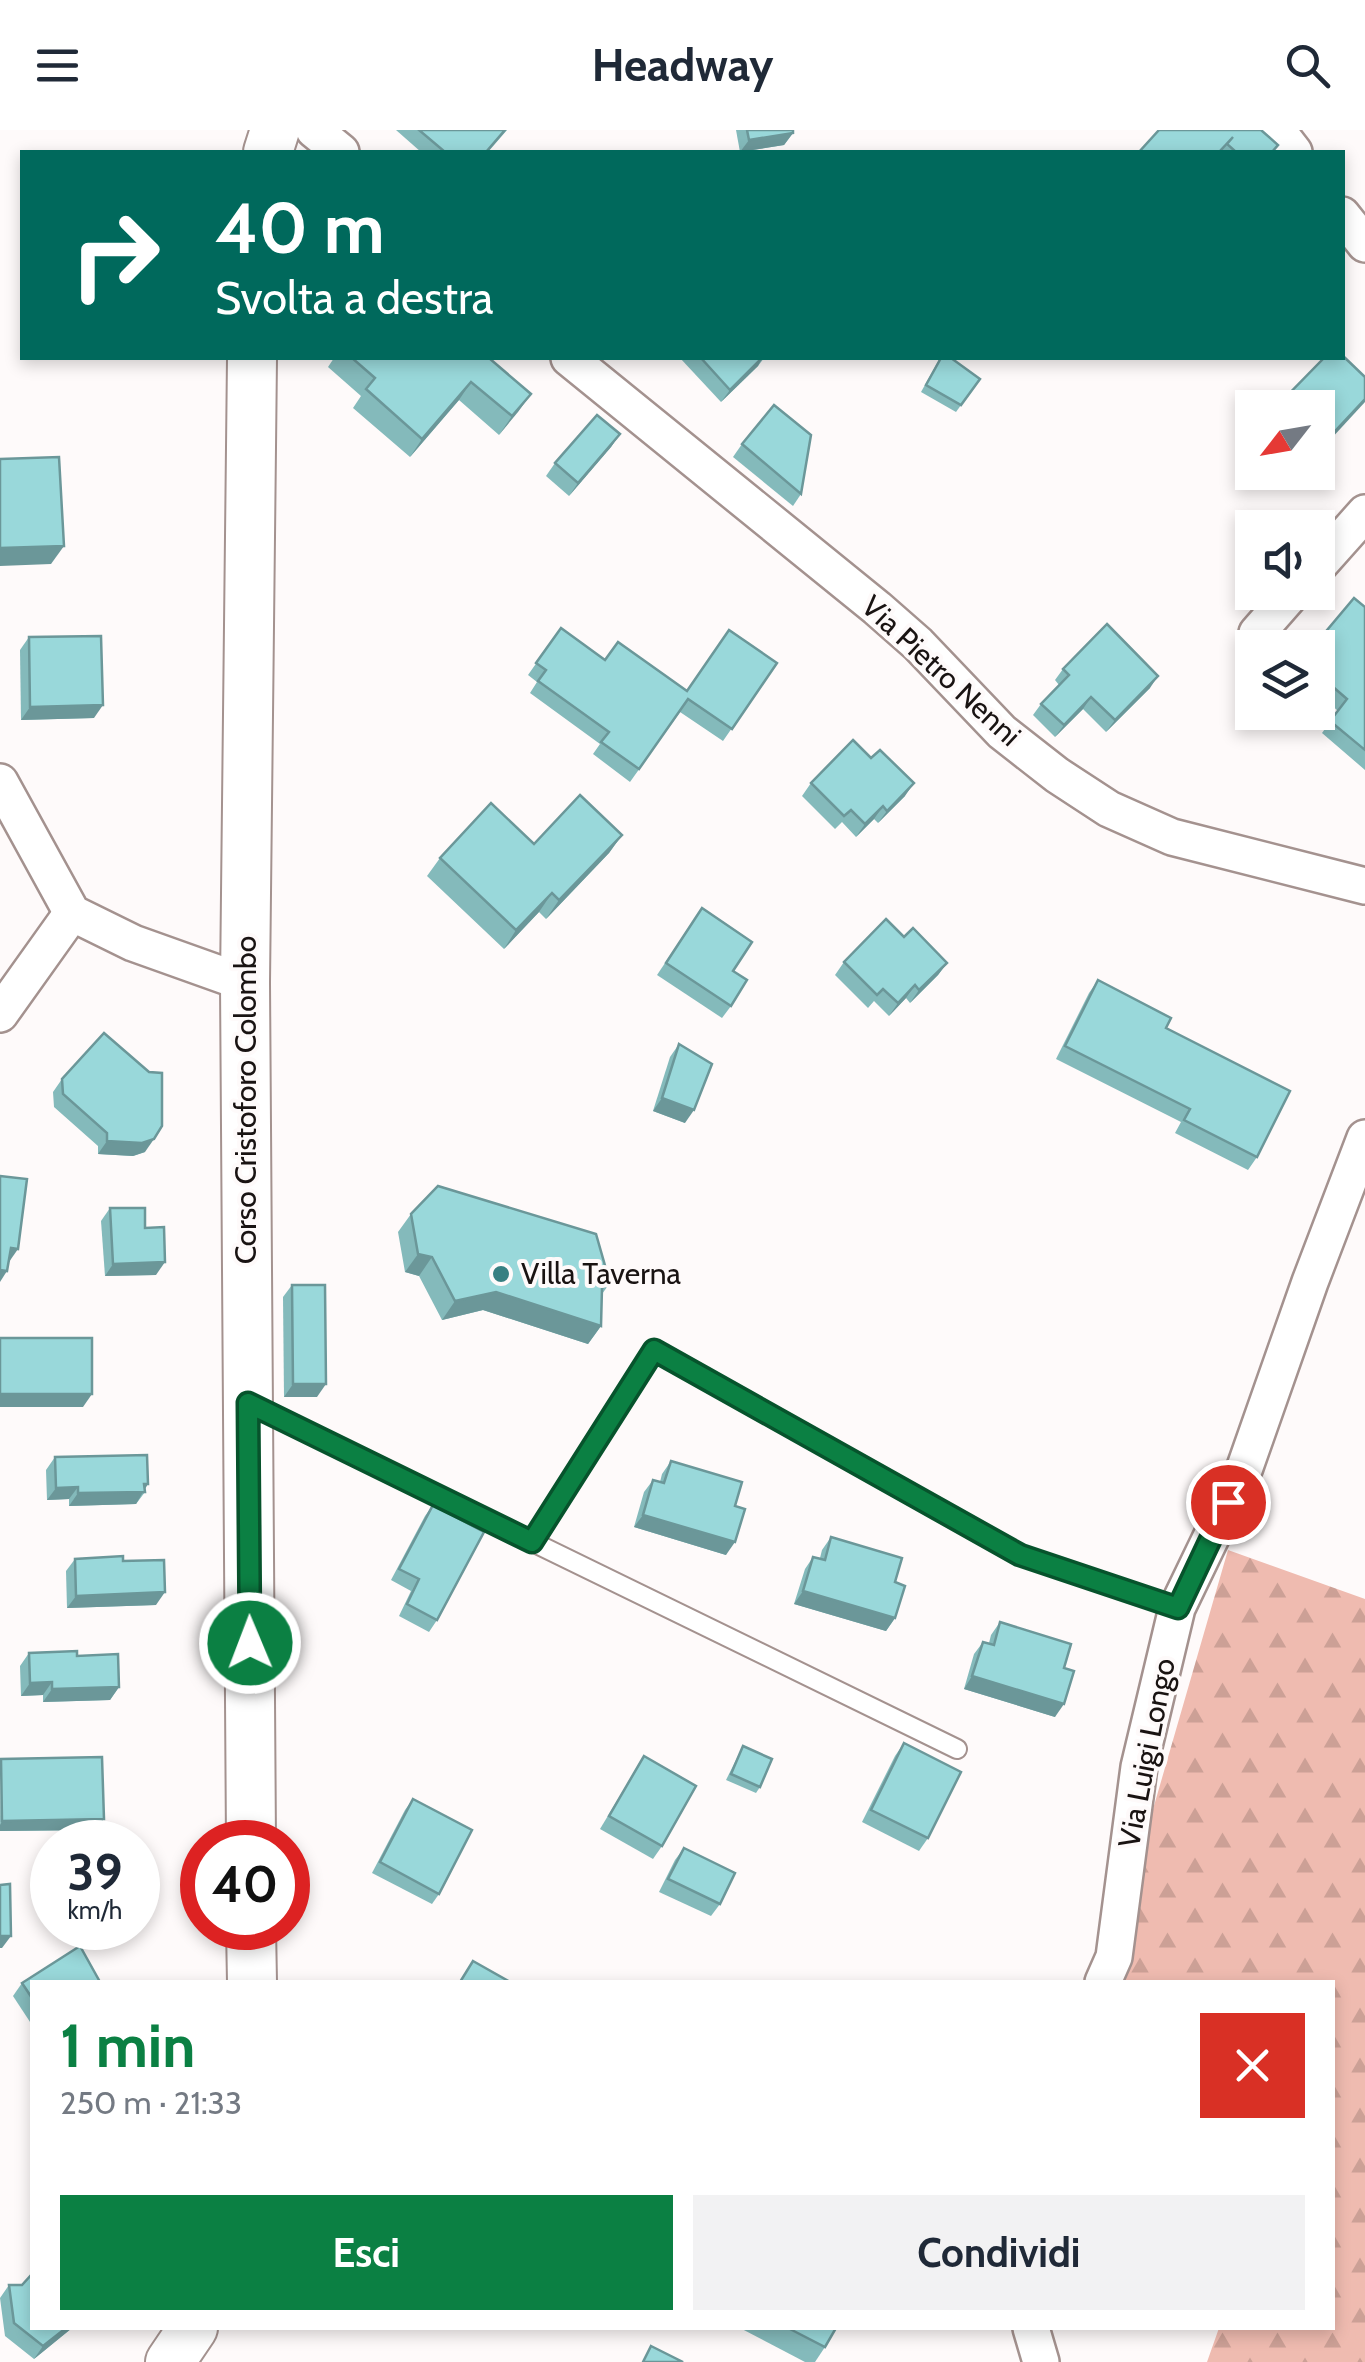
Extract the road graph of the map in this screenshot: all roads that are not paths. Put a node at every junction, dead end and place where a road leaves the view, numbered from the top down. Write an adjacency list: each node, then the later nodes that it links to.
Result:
1 (314, 130): 3 (street)
2 (1277, 130): 4 (street)
3 (339, 150)
4 (1292, 150)
5 (1345, 219): 6 (street)
6 (1365, 244)
7 (252, 360): 16 (street, Corso Cristoforo Colombo)
8 (572, 360): 14 (street, Via Pietro Nenni)
9 (1365, 513): 10 (street)
10 (1335, 547)
11 (1278, 610): 12 (street)
12 (1260, 630)
13 (0, 782): 15 (street)
14 (1365, 886)
15 (72, 913): 16 (street); 17 (street)
16 (244, 983): 19 (street, Corso Cristoforo Colombo)
17 (0, 1014)
18 (1365, 1138): 21 (street, Via Luigi Longo)
19 (248, 1403): 20 (lane); 23 (street, Corso Cristoforo Colombo)
20 (532, 1542): 21 (lane); 22 (lane)
21 (1178, 1608): 26 (street, Via Luigi Longo)
22 (957, 1749)
23 (251, 1820)
24 (252, 1950): 25 (street)
25 (252, 1980)
26 (1104, 1980)
27 (192, 2330): 29 (street)
28 (1033, 2330): 30 (street)
29 (170, 2362)
30 (1041, 2362)

